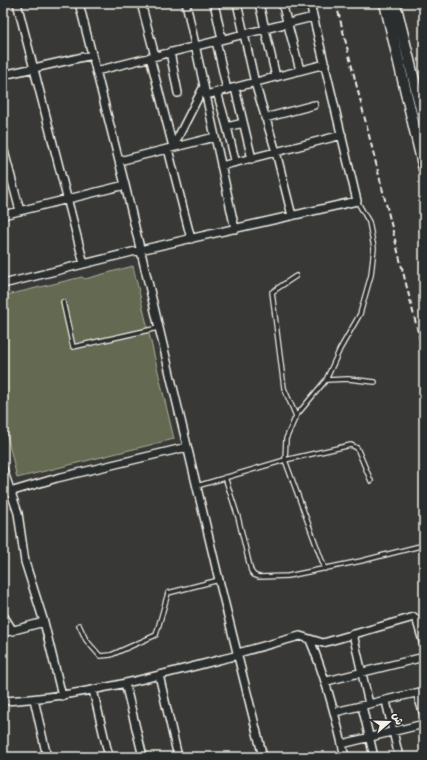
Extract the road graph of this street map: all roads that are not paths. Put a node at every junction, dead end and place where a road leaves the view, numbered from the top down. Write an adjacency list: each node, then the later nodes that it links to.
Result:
1 (17, 3): 22 (street)
2 (79, 3): 19 (street)
3 (142, 3): 20 (street)
4 (186, 3): 17 (street)
5 (214, 3): 16 (street)
6 (237, 3): 15 (street)
7 (259, 3): 14 (street)
8 (282, 3): 13 (street)
9 (310, 3): 12 (street)
10 (385, 3): 47 (main road)
11 (395, 3): 35 (main road)
12 (313, 17): 13 (street); 21 (street)
13 (286, 24): 14 (street); 23 (street)
14 (264, 29): 15 (street); 26 (street)
15 (246, 34): 16 (street); 27 (street)
16 (219, 40): 17 (street); 29 (street)
17 (195, 46): 18 (street); 28 (street)
18 (170, 52): 20 (street); 31 (street)
19 (92, 55): 22 (street); 24 (street)
20 (152, 56): 24 (street); 41 (street)
21 (325, 64): 23 (street); 38 (street)
22 (34, 68): 25 (street); 49 (street)
23 (300, 70): 26 (street)
24 (96, 71): 45 (street)
25 (3, 75)
26 (276, 77): 27 (street)
27 (255, 83): 29 (street); 34 (street)
28 (204, 86): 32 (street); 41 (street)
29 (231, 89): 30 (street); 36 (street)
30 (217, 92): 32 (street); 37 (street)
31 (178, 94)
32 (206, 95): 39 (street)
33 (314, 104): 34 (street)
34 (265, 118): 42 (street)
35 (424, 121)
36 (243, 123): 37 (street); 43 (street)
37 (227, 127): 44 (street)
38 (342, 135): 42 (street); 50 (street)
39 (215, 137): 41 (street); 46 (street)
40 (3, 147): 51 (street)
41 (171, 148): 45 (street); 55 (street)
42 (276, 152): 43 (street); 53 (street)
43 (252, 158): 46 (street)
44 (235, 160)
45 (119, 161): 48 (street)
46 (221, 166): 54 (street)
47 (424, 169)
48 (125, 185): 49 (street); 56 (street)
49 (68, 199): 51 (street); 57 (street)
50 (357, 201): 53 (street); 62 (lane)
51 (20, 211): 52 (street)
52 (3, 215)
53 (292, 216): 54 (street)
54 (235, 229): 55 (street)
55 (191, 239): 56 (street)
56 (140, 250): 57 (street); 61 (street)
57 (84, 264): 59 (street)
58 (296, 276): 64 (lane)
59 (3, 284)
60 (63, 302): 61 (lane)
61 (158, 328): 65 (street)
62 (326, 380): 63 (lane); 64 (lane)
63 (375, 382)
64 (296, 416): 66 (lane)
65 (187, 447): 70 (street); 71 (street)
66 (285, 460): 68 (lane); 69 (lane); 73 (lane)
67 (3, 469): 71 (street)
68 (225, 477): 70 (lane); 73 (lane)
69 (371, 481)
70 (197, 486): 74 (street)
71 (6, 493): 76 (street)
72 (424, 545): 73 (lane)
73 (325, 569)
74 (219, 580): 77 (lane); 83 (street)
75 (3, 615): 78 (street)
76 (44, 622): 78 (street); 91 (street)
77 (79, 625)
78 (13, 631): 79 (street)
79 (3, 634)
80 (353, 634): 81 (street); 82 (street); 85 (street)
81 (310, 640): 83 (street); 87 (street)
82 (424, 645)
83 (238, 654): 86 (street); 106 (street)
84 (424, 657): 85 (street)
85 (362, 673): 87 (street); 95 (street)
86 (158, 675): 88 (street); 105 (street)
87 (327, 682): 96 (street)
88 (125, 683): 89 (street); 104 (street)
89 (93, 690): 91 (street); 103 (street)
90 (420, 692): 94 (street); 97 (street)
91 (62, 696): 92 (street)
92 (34, 699): 93 (street); 102 (street)
93 (3, 701)
94 (386, 701): 95 (street); 99 (street)
95 (366, 705): 96 (street); 100 (street)
96 (335, 712): 101 (street)
97 (424, 715)
98 (424, 724): 99 (street)
99 (394, 732): 100 (street); 109 (street)
100 (370, 738): 101 (street); 108 (street)
101 (342, 744): 107 (street)
102 (47, 757)
103 (109, 757)
104 (143, 757)
105 (178, 757)
106 (263, 757)
107 (345, 757)
108 (374, 757)
109 (399, 757)

